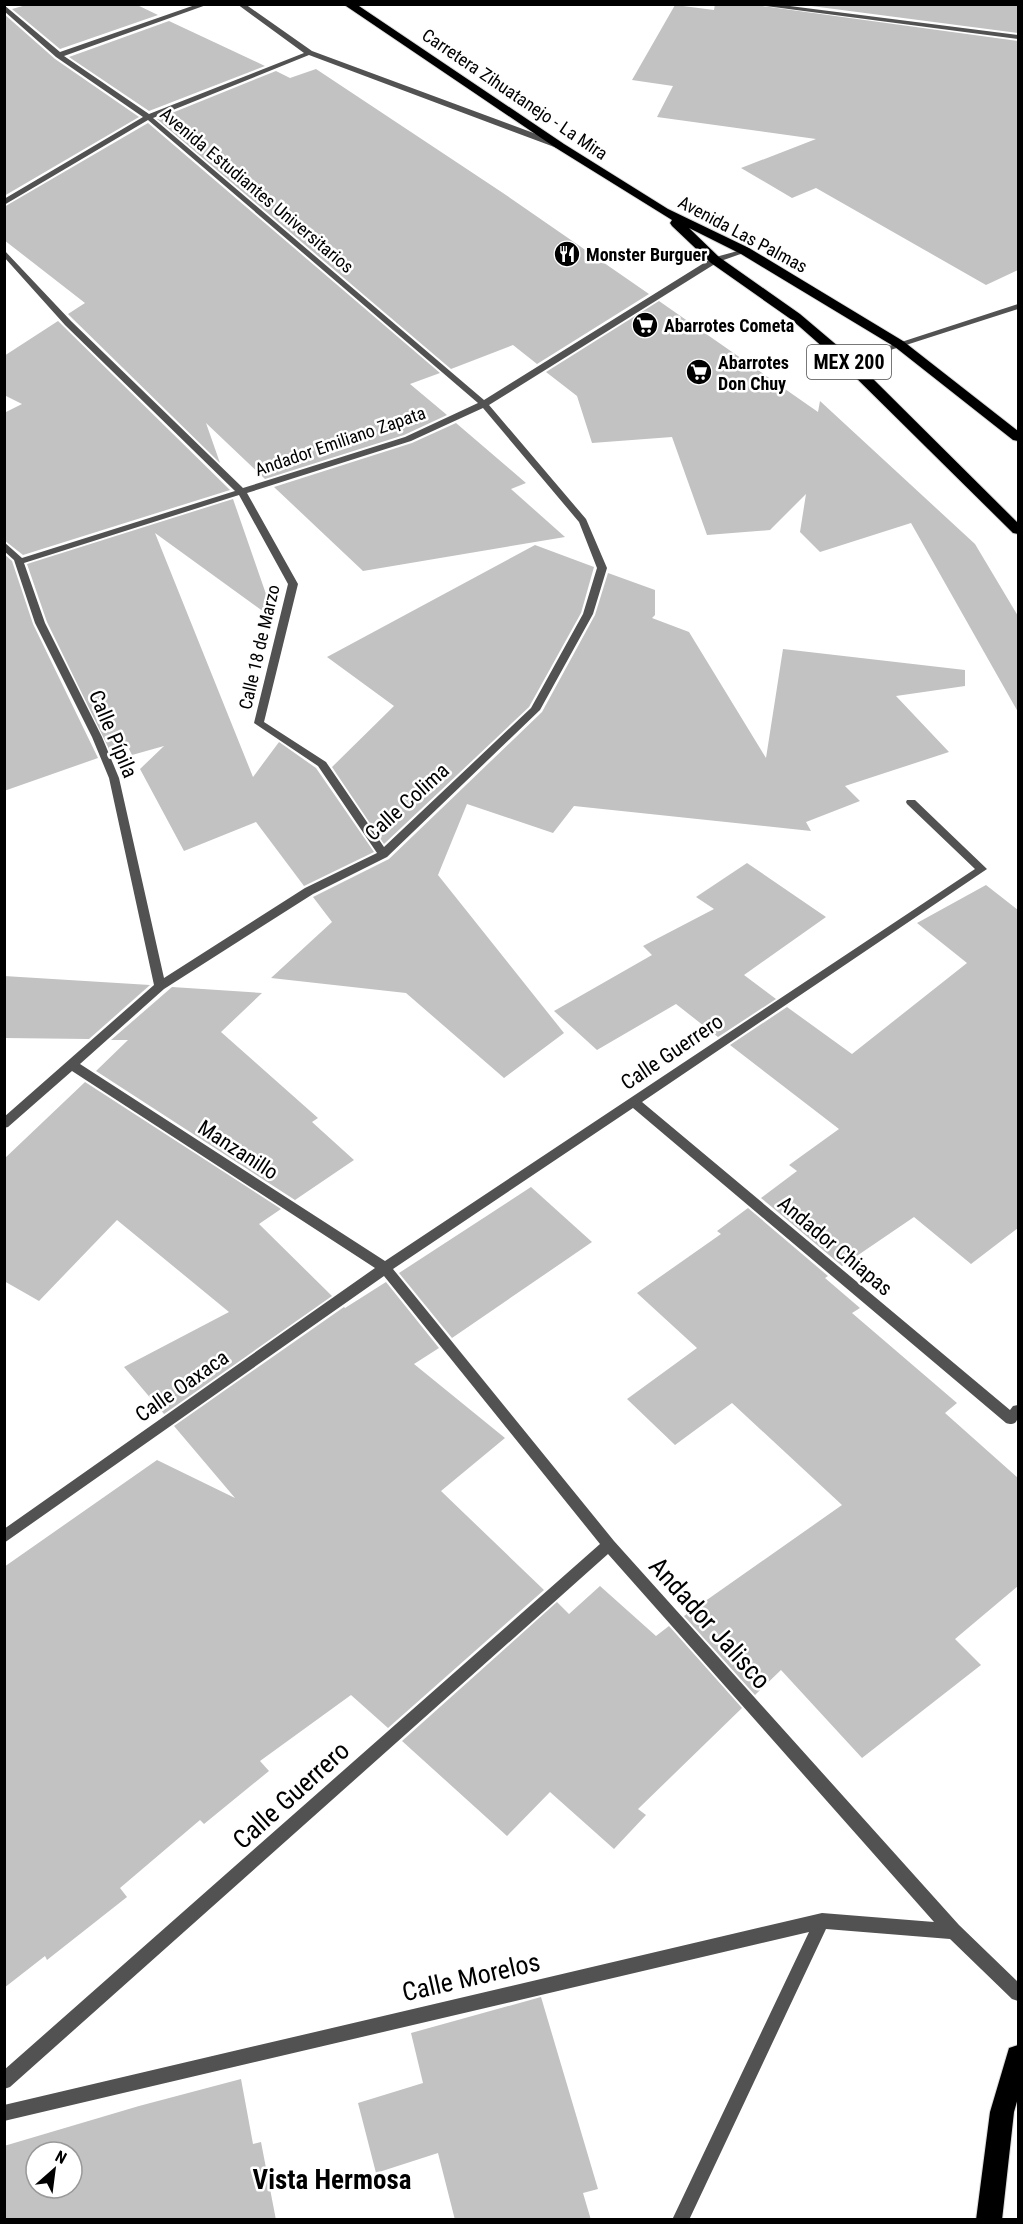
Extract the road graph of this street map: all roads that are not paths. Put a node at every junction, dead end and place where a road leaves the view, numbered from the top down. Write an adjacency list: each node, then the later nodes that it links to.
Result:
1 (206, 4): 8 (street)
2 (240, 4): 7 (street)
3 (348, 4): 10 (highway, Carretera Zihuatanejo - La Mira / MEX 200)
4 (753, 4): 6 (street)
5 (4, 7): 8 (street, Avenida Estudiantes Universitarios)
6 (1018, 38)
7 (309, 53): 9 (street); 10 (street)
8 (59, 56): 9 (street, Avenida Estudiantes Universitarios)
9 (148, 117): 11 (street); 19 (street, Avenida Estudiantes Universitarios)
10 (560, 146): 12 (highway, Carretera Zihuatanejo - La Mira / MEX 200)
11 (4, 203)
12 (664, 212): 13 (highway, Avenida Las Palmas / MEX 200); 15 (highway, Avenida Las Palmas / MEX 200)
13 (745, 251): 15 (street, Andador Emiliano Zapata); 17 (highway, Avenida Las Palmas / MEX 200)
14 (4, 252): 21 (street, Calle 18 de Marzo)
15 (715, 260): 18 (highway, Avenida Las Palmas / MEX 200); 19 (street, Andador Emiliano Zapata)
16 (1018, 306): 17 (street)
17 (898, 344): 18 (street); 20 (highway, Avenida Las Palmas / MEX 200)
18 (847, 361): 22 (highway, Avenida Las Palmas / MEX 200)
19 (484, 404): 21 (street, Andador Emiliano Zapata); 26 (street, Calle Colima)
20 (1018, 437)
21 (242, 492): 24 (street, Andador Emiliano Zapata); 26 (street, Calle 18 de Marzo)
22 (1018, 530)
23 (4, 545): 24 (street, Calle Pípila)
24 (19, 562): 27 (street, Calle Pípila)
25 (911, 802): 29 (street, Calle Guerrero)
26 (383, 854): 27 (street, Calle Colima)
27 (160, 986): 28 (street, Calle Colima)
28 (70, 1064): 30 (street, Calle Colima); 31 (street, Manzanillo)
29 (635, 1103): 31 (street, Calle Guerrero); 32 (street, Andador Chiapas)
30 (4, 1124)
31 (385, 1268): 33 (street, Calle Oaxaca); 34 (street, Andador Jalisco)
32 (1015, 1415)
33 (4, 1537)
34 (609, 1545): 36 (street, Andador Jalisco); 39 (street, Calle Guerrero)
35 (822, 1921): 36 (street, Calle Morelos); 40 (street, Calle Morelos); 41 (street)
36 (953, 1931): 37 (street, Andador Jalisco)
37 (1018, 1993)
38 (1018, 2057): 42 (highway)
39 (4, 2081)
40 (4, 2114)
41 (680, 2220)
42 (989, 2220)

